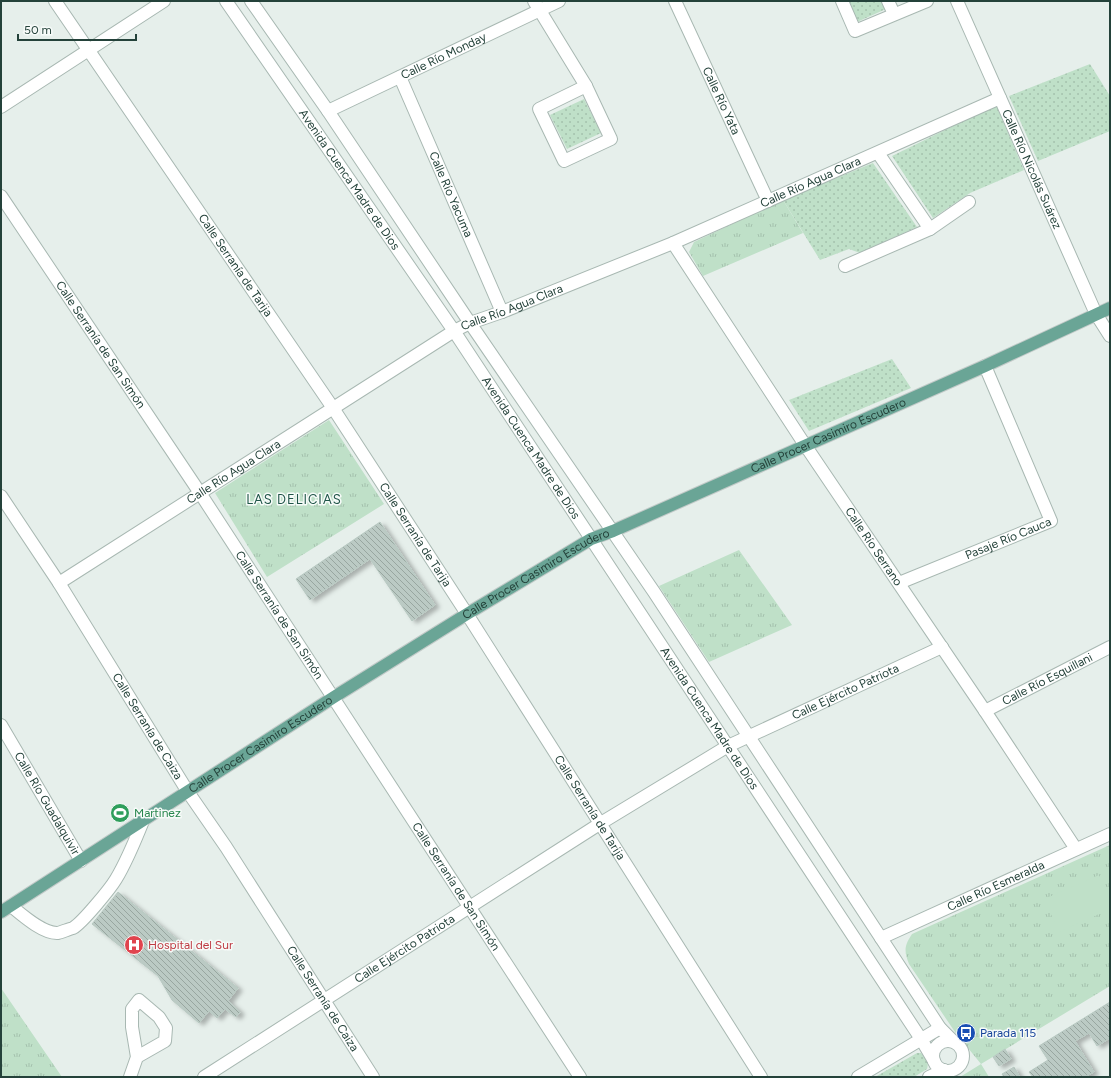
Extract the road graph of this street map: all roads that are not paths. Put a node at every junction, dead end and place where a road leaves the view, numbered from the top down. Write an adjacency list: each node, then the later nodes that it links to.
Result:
1 (55, 1): 13 (street, Calle Serranía de Tarija)
2 (164, 1): 13 (street)
3 (226, 1): 30 (street, Avenida Cuenca Madre de Dios)
4 (251, 1): 18 (street, Avenida Cuenca Madre de Dios)
5 (559, 1): 11 (street, Calle Río Monday)
6 (675, 1): 21 (street, Calle Río Yata)
7 (842, 1): 12 (street)
8 (888, 1): 12 (street)
9 (927, 1): 12 (street)
10 (957, 1): 16 (street, Calle Río Nicolás Suárez)
11 (536, 6): 14 (street, Calle Río Monday); 15 (street)
12 (894, 14)
13 (89, 51): 17 (street); 33 (street, Calle Serranía de Tarija)
14 (400, 77): 18 (street, Calle Río Monday); 27 (street, Calle Río Yacuma)
15 (586, 86): 15 (street)
16 (1000, 98): 19 (street, Calle Río Agua Clara); 28 (street, Calle Río Nicolás Suárez)
17 (1, 107)
18 (328, 111): 29 (street, Avenida Cuenca Madre de Dios)
19 (878, 153): 21 (street, Calle Río Agua Clara); 23 (street)
20 (1, 196): 35 (street, Calle Serranía de San Simón)
21 (768, 201): 24 (street, Calle Río Agua Clara)
22 (968, 202): 23 (street)
23 (930, 229): 25 (street)
24 (674, 243): 27 (street, Calle Río Agua Clara); 34 (street, Calle Río Serrano)
25 (845, 266)
26 (1110, 308): 28 (main road, Calle Procer Casimiro Escudero)
27 (502, 312): 29 (street, Calle Río Agua Clara)
28 (1096, 314): 31 (street, Calle Río Nicolás Suárez); 32 (main road, Calle Procer Casimiro Escudero)
29 (470, 323): 30 (street, Calle Río Agua Clara); 37 (street, Avenida Cuenca Madre de Dios)
30 (454, 331): 33 (street, Calle Río Agua Clara); 38 (street, Avenida Cuenca Madre de Dios)
31 (1110, 336)
32 (985, 366): 34 (main road, Calle Procer Casimiro Escudero); 40 (street, Pasaje Río Cauca)
33 (333, 408): 35 (street, Calle Río Agua Clara); 41 (street, Calle Serranía de Tarija)
34 (805, 445): 37 (main road, Calle Procer Casimiro Escudero); 40 (street, Calle Río Serrano)
35 (200, 493): 39 (street, Calle Río Agua Clara); 44 (street, Calle Serranía de San Simón)
36 (1, 496): 39 (street, Calle Serranía de Caiza)
37 (613, 531): 38 (main road, Calle Procer Casimiro Escudero); 47 (street, Avenida Cuenca Madre de Dios)
38 (591, 539): 41 (main road, Calle Procer Casimiro Escudero); 48 (street, Avenida Cuenca Madre de Dios)
39 (59, 583): 49 (street, Calle Serranía de Caiza)
40 (899, 583): 42 (street, Calle Río Serrano)
41 (467, 614): 44 (main road, Calle Procer Casimiro Escudero); 51 (street, Calle Serranía de Tarija)
42 (942, 647): 45 (street, Calle Río Serrano); 47 (street, Calle Ejército Patriota)
43 (1110, 647): 45 (street, Calle Río Esquillani)
44 (334, 697): 49 (main road, Calle Procer Casimiro Escudero); 55 (street, Calle Serranía de San Simón)
45 (985, 711): 53 (street, Calle Río Serrano)
46 (1, 725): 54 (street, Calle Río Guadalquivir)
47 (748, 736): 48 (street, Calle Ejército Patriota); 57 (street, Avenida Cuenca Madre de Dios)
48 (728, 746): 51 (street, Calle Ejército Patriota); 60 (street, Avenida Cuenca Madre de Dios)
49 (188, 792): 50 (main road, Calle Procer Casimiro Escudero); 58 (street, Calle Serranía de Caiza)
50 (144, 821): 54 (main road, Calle Procer Casimiro Escudero); 56 (street)
51 (601, 823): 55 (street, Calle Ejército Patriota); 70 (street, Calle Serranía de Tarija)
52 (1110, 834): 53 (street, Calle Río Esmeralda)
53 (1076, 849): 57 (street, Calle Río Esmeralda)
54 (81, 861): 56 (main road, Calle Procer Casimiro Escudero)
55 (470, 906): 58 (street, Calle Ejército Patriota); 69 (street, Calle Serranía de San Simón)
56 (6, 909)
57 (881, 938): 59 (street, Avenida Cuenca Madre de Dios)
58 (324, 999): 65 (street, Calle Ejército Patriota); 68 (street, Calle Serranía de Caiza)
59 (940, 1028): 60 (street); 61 (street, Avenida Cuenca Madre de Dios)
60 (921, 1039): 63 (street, Avenida Cuenca Madre de Dios); 71 (street)
61 (954, 1042): 63 (street); 64 (street)
62 (138, 1057): 66 (street)
63 (934, 1061): 64 (street)
64 (944, 1070): 72 (street)
65 (220, 1072): 67 (street, Calle Ejército Patriota)
66 (130, 1077)
67 (204, 1077)
68 (373, 1077)
69 (580, 1077)
70 (761, 1077)
71 (858, 1077)
72 (929, 1077)

